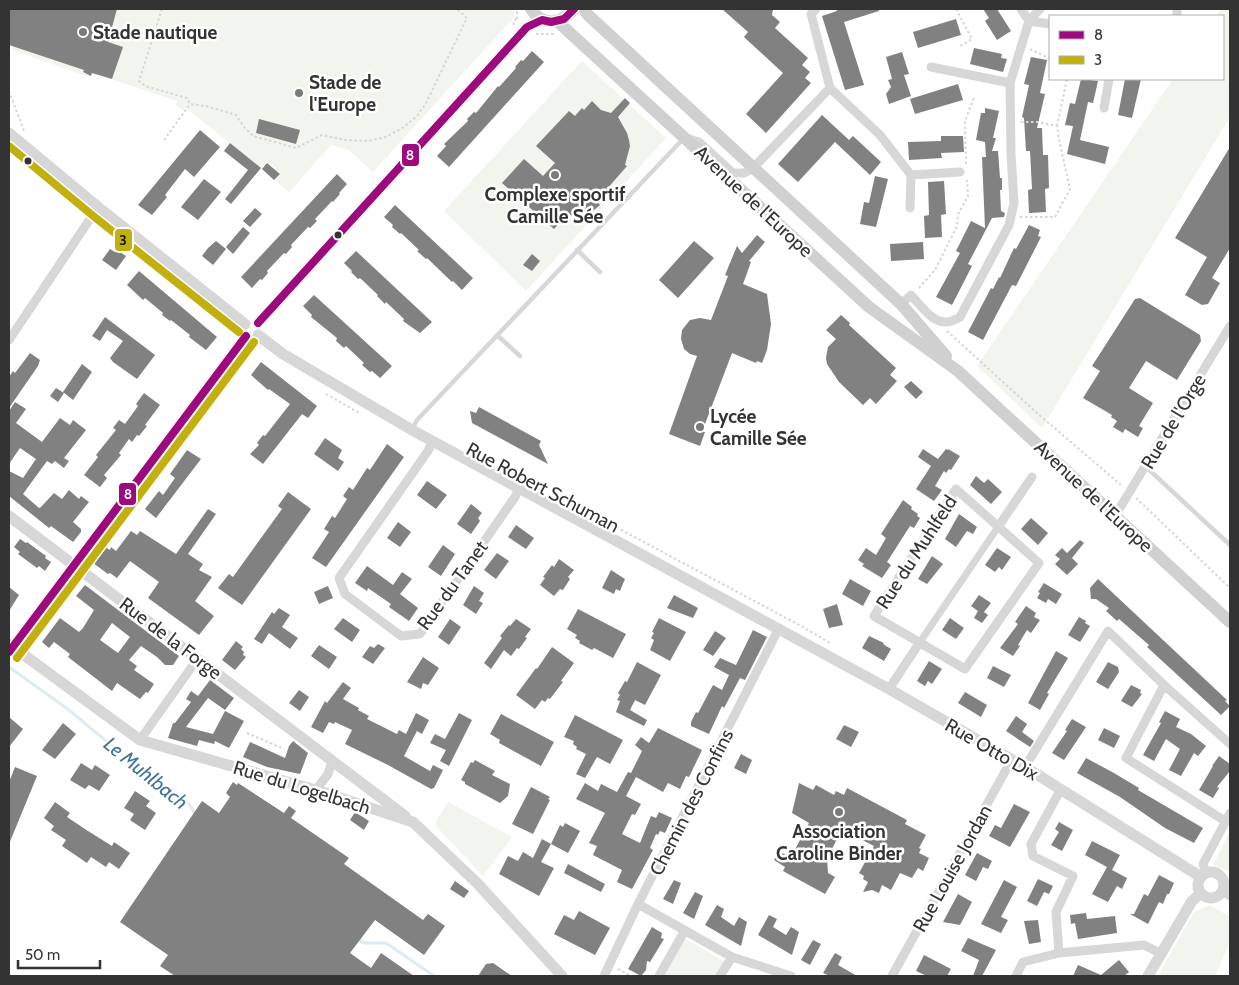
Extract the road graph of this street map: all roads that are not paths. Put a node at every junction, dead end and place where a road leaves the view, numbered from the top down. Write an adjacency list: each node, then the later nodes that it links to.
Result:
1 (574, 9): 8 (main road)
2 (584, 9): 19 (main road, Avenue de l'Europe)
3 (816, 9): 15 (street)
4 (1021, 9): 9 (street)
5 (1040, 9): 9 (street)
6 (532, 10): 7 (main road); 11 (street)
7 (542, 20): 8 (main road); 11 (street)
8 (557, 21): 18 (main road, Avenue de l'Europe)
9 (1029, 21): 10 (street); 14 (street)
10 (1049, 24)
11 (527, 27): 27 (street)
12 (931, 67): 14 (street)
13 (1109, 80): 16 (street)
14 (1010, 83): 26 (street)
15 (830, 88): 19 (street); 21 (street)
16 (1104, 108)
17 (9, 133): 22 (street)
18 (685, 137): 19 (street); 24 (lane); 34 (main road, Avenue de l'Europe)
19 (753, 168): 26 (main road, Avenue de l'Europe)
20 (963, 171): 21 (street)
21 (911, 175): 23 (street)
22 (98, 207): 29 (street); 32 (street)
23 (910, 208)
24 (577, 250): 25 (lane); 31 (lane)
25 (600, 272)
26 (901, 304): 34 (main road, Avenue de l'Europe)
27 (258, 323): 29 (street); 30 (street)
28 (1230, 326): 37 (street, Rue de l'Orge)
29 (245, 330): 30 (street); 44 (street)
30 (258, 335): 35 (street, Rue Robert Schuman)
31 (497, 335): 33 (lane); 35 (lane)
32 (9, 340)
33 (520, 356)
34 (958, 371): 41 (main road, Avenue de l'Europe)
35 (412, 430): 36 (street, Rue Robert Schuman)
36 (432, 442): 39 (street, Rue Robert Schuman); 39 (street, Rue du Tanet)
37 (1145, 466): 41 (street, Rue de l'Orge); 43 (lane)
38 (1032, 477): 42 (street)
39 (519, 488): 46 (street, Rue Robert Schuman)
40 (9, 516): 44 (street, Rue de la Forge)
41 (1115, 516): 45 (main road, Avenue de l'Europe)
42 (998, 527): 47 (street); 47 (street, Rue du Muhlfeld); 47 (street, Rue du Muhlfeld)
43 (1230, 546)
44 (73, 565): 48 (street); 49 (street, Rue de la Forge)
45 (1230, 622)
46 (779, 628): 51 (street, Rue Otto Dix); 64 (street, Chemin des Confins)
47 (920, 642): 51 (street)
48 (10, 648): 52 (street, Rue du Logelbach)
49 (198, 658): 52 (street); 55 (street, Rue de la Forge)
50 (1164, 685): 53 (street); 56 (street); 59 (street)
51 (889, 689): 54 (street, Rue Otto Dix)
52 (140, 740): 58 (street, Rue du Logelbach)
53 (1230, 744)
54 (1012, 759): 56 (street, Rue Otto Dix); 74 (street, Rue Louise Jordan)
55 (332, 762): 58 (street); 60 (street, Rue de la Forge)
56 (1025, 767): 57 (street, Rue Otto Dix)
57 (1061, 789): 61 (street, Rue Otto Dix); 66 (street)
58 (316, 790): 60 (street, Rue du Logelbach)
59 (1228, 817): 61 (street)
60 (413, 822): 69 (street, Rue du Logelbach)
61 (1203, 875): 62 (street); 63 (street, Rue Otto Dix)
62 (1201, 893): 63 (street, Rue Otto Dix); 67 (street)
63 (1226, 893)
64 (638, 904): 65 (street); 70 (street, Chemin des Confins)
65 (685, 930): 68 (street); 71 (street)
66 (1059, 953): 67 (street); 75 (street)
67 (1160, 953): 76 (street)
68 (732, 957): 72 (street); 73 (street)
69 (562, 976)
70 (604, 976)
71 (659, 976)
72 (720, 976)
73 (791, 976)
74 (893, 976)
75 (1016, 976)
76 (1148, 976)

